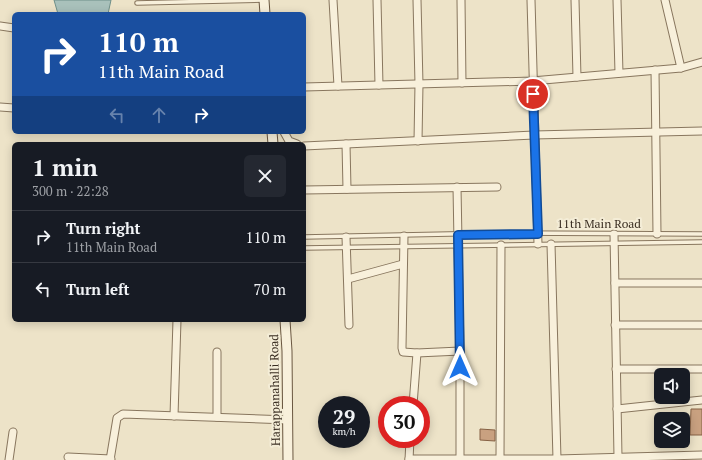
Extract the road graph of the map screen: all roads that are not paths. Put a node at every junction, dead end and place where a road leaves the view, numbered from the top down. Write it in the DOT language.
graph roads {
  1 [pos="222,0"];
  2 [pos="264,0"];
  3 [pos="333,0"];
  4 [pos="377,0"];
  5 [pos="417,0"];
  6 [pos="461,0"];
  7 [pos="531,0"];
  8 [pos="575,0"];
  9 [pos="617,0"];
  10 [pos="665,0"];
  11 [pos="137,3"];
  12 [pos="265,12"];
  13 [pos="0,26"];
  14 [pos="12,28"];
  15 [pos="702,62"];
  16 [pos="681,68"];
  17 [pos="655,70"];
  18 [pos="619,73"];
  19 [pos="577,76"];
  20 [pos="532,80"];
  21 [pos="462,83"];
  22 [pos="419,84"];
  23 [pos="379,85"];
  24 [pos="338,86"];
  25 [pos="306,87"];
  26 [pos="0,106"];
  27 [pos="12,108"];
  28 [pos="702,131"];
  29 [pos="655,132"];
  30 [pos="285,134"];
  31 [pos="534,134"];
  32 [pos="418,141"];
  33 [pos="292,142"];
  34 [pos="346,144"];
  35 [pos="306,146"];
  36 [pos="457,187"];
  37 [pos="497,187"];
  38 [pos="347,189"];
  39 [pos="306,190"];
  40 [pos="538,234"];
  41 [pos="614,234"];
  42 [pos="657,234"];
  43 [pos="702,234"];
  44 [pos="458,235"];
  45 [pos="404,236"];
  46 [pos="306,237"];
  47 [pos="346,237"];
  48 [pos="702,242"];
  49 [pos="614,243"];
  50 [pos="538,244"];
  51 [pos="552,244"];
  52 [pos="501,245"];
  53 [pos="458,246"];
  54 [pos="403,247"];
  55 [pos="306,248"];
  56 [pos="347,248"];
  57 [pos="403,264"];
  58 [pos="348,280"];
  59 [pos="615,283"];
  60 [pos="702,283"];
  61 [pos="177,322"];
  62 [pos="285,322"];
  63 [pos="349,325"];
  64 [pos="616,325"];
  65 [pos="702,325"];
  66 [pos="217,352"];
  67 [pos="460,352"];
  68 [pos="417,353"];
  69 [pos="616,369"];
  70 [pos="702,369"];
  71 [pos="414,396"];
  72 [pos="702,400"];
  73 [pos="617,409"];
  74 [pos="174,416"];
  75 [pos="217,417"];
  76 [pos="288,420"];
  77 [pos="13,432"];
  78 [pos="409,448"];
  79 [pos="702,455"];
  80 [pos="68,457"];
  81 [pos="618,457"];
  82 [pos="111,459"];
  83 [pos="450,459"];
  84 [pos="460,459"];
  85 [pos="500,459"];
  86 [pos="557,459"];
  87 [pos="9,460"];
  88 [pos="288,460"];
  89 [pos="408,460"];
  1 -- 2 [label="lane"];
  1 -- 11 [label="lane"];
  2 -- 12 [label="street"];
  3 -- 24 [label="street"];
  4 -- 23 [label="street"];
  5 -- 22 [label="street"];
  6 -- 21 [label="street"];
  7 -- 20 [label="street"];
  8 -- 19 [label="street"];
  9 -- 18 [label="street"];
  10 -- 16 [label="street"];
  13 -- 14 [label="street"];
  15 -- 16 [label="street"];
  16 -- 17 [label="street"];
  17 -- 18 [label="street"];
  17 -- 29 [label="street"];
  18 -- 19 [label="street"];
  19 -- 20 [label="street"];
  20 -- 21 [label="street"];
  20 -- 31 [label="street"];
  21 -- 22 [label="street"];
  22 -- 23 [label="street"];
  22 -- 32 [label="street"];
  23 -- 24 [label="street"];
  24 -- 25 [label="street"];
  26 -- 27 [label="street"];
  28 -- 29 [label="street"];
  29 -- 31 [label="street"];
  29 -- 42 [label="street"];
  30 -- 33 [label="street"];
  31 -- 32 [label="street"];
  31 -- 40 [label="street"];
  32 -- 34 [label="street"];
  34 -- 35 [label="street"];
  34 -- 38 [label="street"];
  36 -- 37 [label="street"];
  36 -- 38 [label="street"];
  36 -- 44 [label="street"];
  38 -- 39 [label="street"];
  40 -- 41 [label="lane, 11th Main Road"];
  40 -- 44 [label="lane, 11th Main Road"];
  40 -- 50 [label="street"];
  41 -- 42 [label="lane, 11th Main Road"];
  41 -- 49 [label="street"];
  42 -- 43 [label="lane, 11th Main Road"];
  44 -- 45 [label="lane, 11th Main Road"];
  44 -- 53 [label="street"];
  45 -- 47 [label="lane, 11th Main Road"];
  45 -- 54 [label="street"];
  46 -- 47 [label="lane, 11th Main Road"];
  47 -- 56 [label="street"];
  48 -- 49 [label="lane, 11th Main Road"];
  49 -- 51 [label="lane, 11th Main Road"];
  49 -- 59 [label="street"];
  50 -- 51 [label="lane, 11th Main Road"];
  50 -- 52 [label="lane, 11th Main Road"];
  51 -- 86 [label="street"];
  52 -- 53 [label="lane, 11th Main Road"];
  52 -- 85 [label="street"];
  53 -- 54 [label="lane, 11th Main Road"];
  53 -- 67 [label="street"];
  54 -- 56 [label="lane, 11th Main Road"];
  54 -- 57 [label="street"];
  55 -- 56 [label="lane, 11th Main Road"];
  56 -- 58 [label="street"];
  57 -- 58 [label="street"];
  57 -- 68 [label="street"];
  58 -- 63 [label="street"];
  59 -- 60 [label="street"];
  59 -- 64 [label="street"];
  61 -- 74 [label="street"];
  62 -- 76 [label="street, Harappanahalli Road"];
  64 -- 65 [label="street"];
  64 -- 69 [label="street"];
  66 -- 75 [label="street"];
  67 -- 68 [label="street"];
  67 -- 84 [label="street"];
  68 -- 71 [label="street"];
  69 -- 70 [label="street"];
  69 -- 73 [label="street"];
  72 -- 73 [label="street"];
  73 -- 81 [label="street"];
  74 -- 75 [label="street"];
  74 -- 82 [label="street"];
  75 -- 76 [label="street"];
  76 -- 88 [label="street, Harappanahalli Road"];
  77 -- 87 [label="street"];
  78 -- 89 [label="street"];
  79 -- 81 [label="street"];
  80 -- 82 [label="street"];
  81 -- 86 [label="street"];
  83 -- 84 [label="street"];
  83 -- 89 [label="street"];
  84 -- 85 [label="street"];
  85 -- 86 [label="street"];
}
